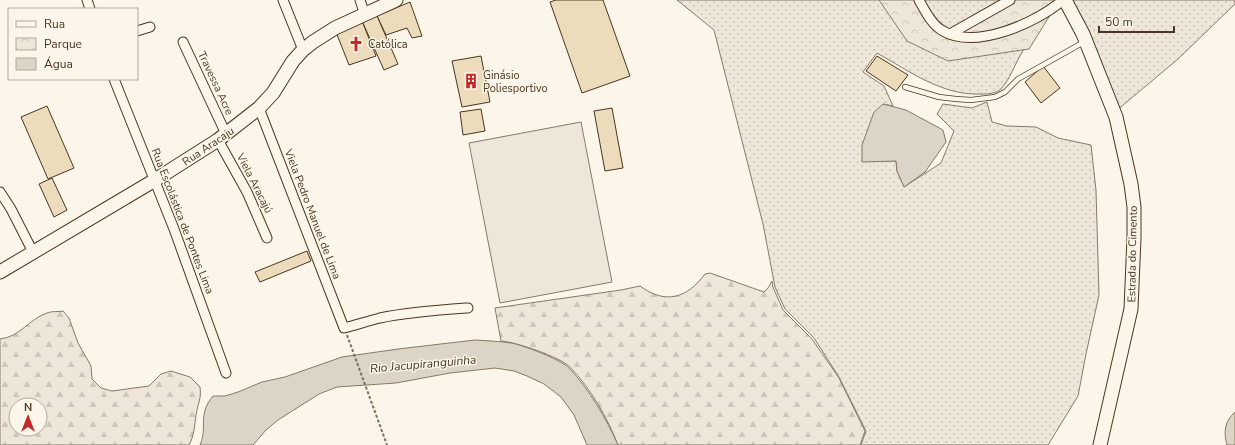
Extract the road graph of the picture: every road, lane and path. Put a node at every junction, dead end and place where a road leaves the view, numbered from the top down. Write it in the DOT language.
graph roads {
  1 [pos="283,0"];
  2 [pos="360,0"];
  3 [pos="396,0"];
  4 [pos="919,0"];
  5 [pos="1010,0"];
  6 [pos="1064,0"];
  7 [pos="365,15"];
  8 [pos="150,27"];
  9 [pos="138,31"];
  10 [pos="950,34"];
  11 [pos="1086,41"];
  12 [pos="183,42"];
  13 [pos="303,50"];
  14 [pos="114,80"];
  15 [pos="905,87"];
  16 [pos="259,108"];
  17 [pos="222,137"];
  18 [pos="156,180"];
  19 [pos="0,192"];
  20 [pos="267,238"];
  21 [pos="33,252"];
  22 [pos="0,272"];
  23 [pos="468,308"];
  24 [pos="348,338"];
  25 [pos="226,373"];
  26 [pos="387,445"];
  27 [pos="1100,445"];
  1 -- 13 [label="street"];
  2 -- 7 [label="street"];
  3 -- 7 [label="street, Rua Aracaju"];
  4 -- 10 [label="street"];
  5 -- 10 [label="street"];
  6 -- 10 [label="street"];
  6 -- 11 [label="street, Estrada do Cimento"];
  7 -- 13 [label="street, Rua Aracaju"];
  8 -- 9 [label="street"];
  11 -- 15 [label="lane"];
  11 -- 27 [label="street, Estrada do Cimento"];
  12 -- 17 [label="street, Travessa Acre"];
  13 -- 16 [label="street, Rua Aracaju"];
  14 -- 18 [label="street, Rua Escolástica de Pontes Lima"];
  16 -- 17 [label="street, Rua Aracaju"];
  16 -- 23 [label="street, Viela Pedro Manuel de Lima"];
  17 -- 18 [label="street, Rua Aracaju"];
  17 -- 20 [label="street, Viela Aracajú"];
  18 -- 21 [label="street, Rua Aracaju"];
  18 -- 25 [label="street, Rua Escolástica de Pontes Lima"];
  19 -- 21 [label="street"];
  21 -- 22 [label="street, Rua Aracaju"];
  24 -- 26 [label="path"];
}
